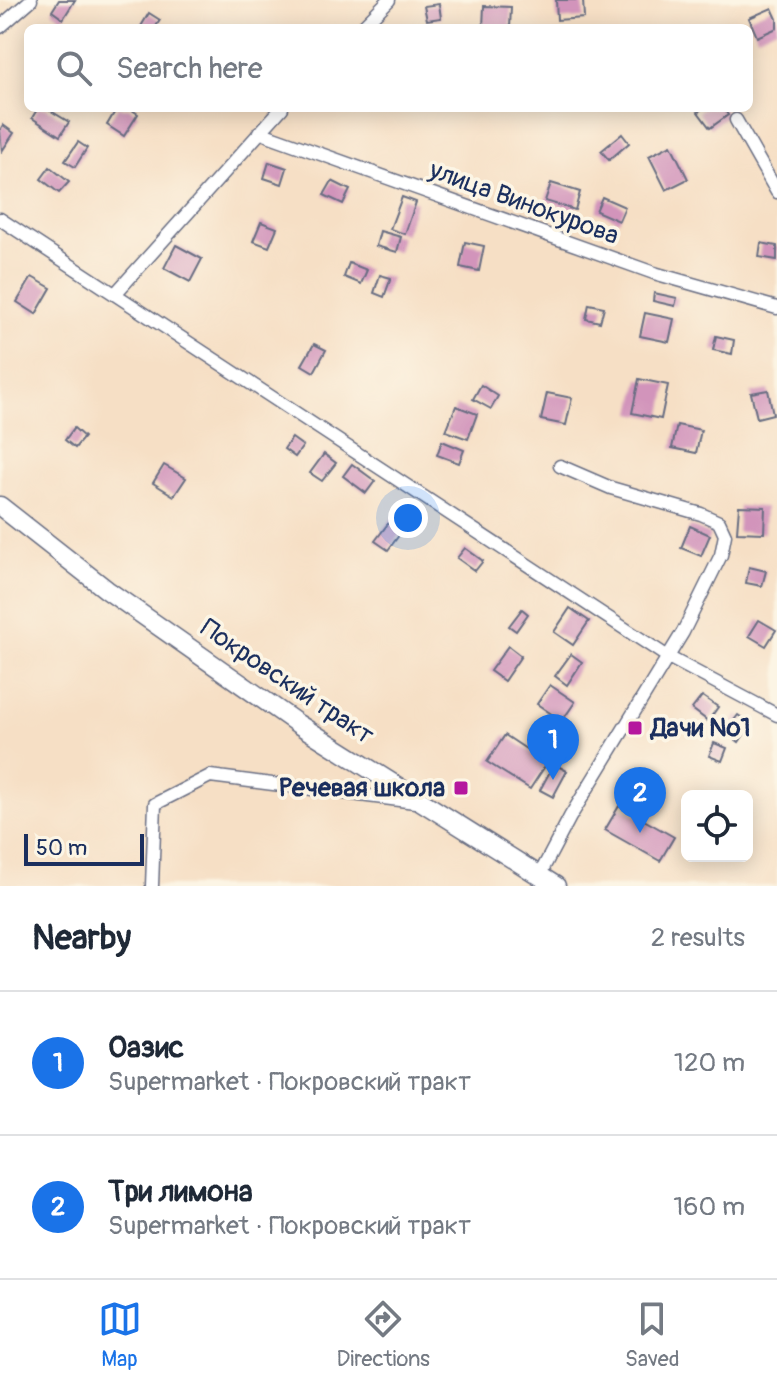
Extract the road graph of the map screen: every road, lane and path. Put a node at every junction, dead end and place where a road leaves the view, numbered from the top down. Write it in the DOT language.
graph roads {
  1 [pos="31,0"];
  2 [pos="389,0"];
  3 [pos="365,24"];
  4 [pos="0,27"];
  5 [pos="278,112"];
  6 [pos="736,120"];
  7 [pos="259,132"];
  8 [pos="777,192"];
  9 [pos="0,219"];
  10 [pos="115,294"];
  11 [pos="777,308"];
  12 [pos="560,466"];
  13 [pos="0,506"];
  14 [pos="668,657"];
  15 [pos="777,715"];
  16 [pos="422,802"];
  17 [pos="547,881"];
  18 [pos="152,886"];
  1 -- 4 [label="street"];
  2 -- 3 [label="street"];
  5 -- 7 [label="street"];
  6 -- 8 [label="street"];
  7 -- 10 [label="street"];
  7 -- 11 [label="street, улица Винокурова"];
  9 -- 10 [label="street"];
  10 -- 14 [label="street"];
  12 -- 14 [label="street"];
  13 -- 16 [label="main road, Покровский тракт"];
  14 -- 15 [label="street"];
  14 -- 17 [label="street"];
  16 -- 17 [label="main road, Покровский тракт"];
  16 -- 18 [label="street"];
}
